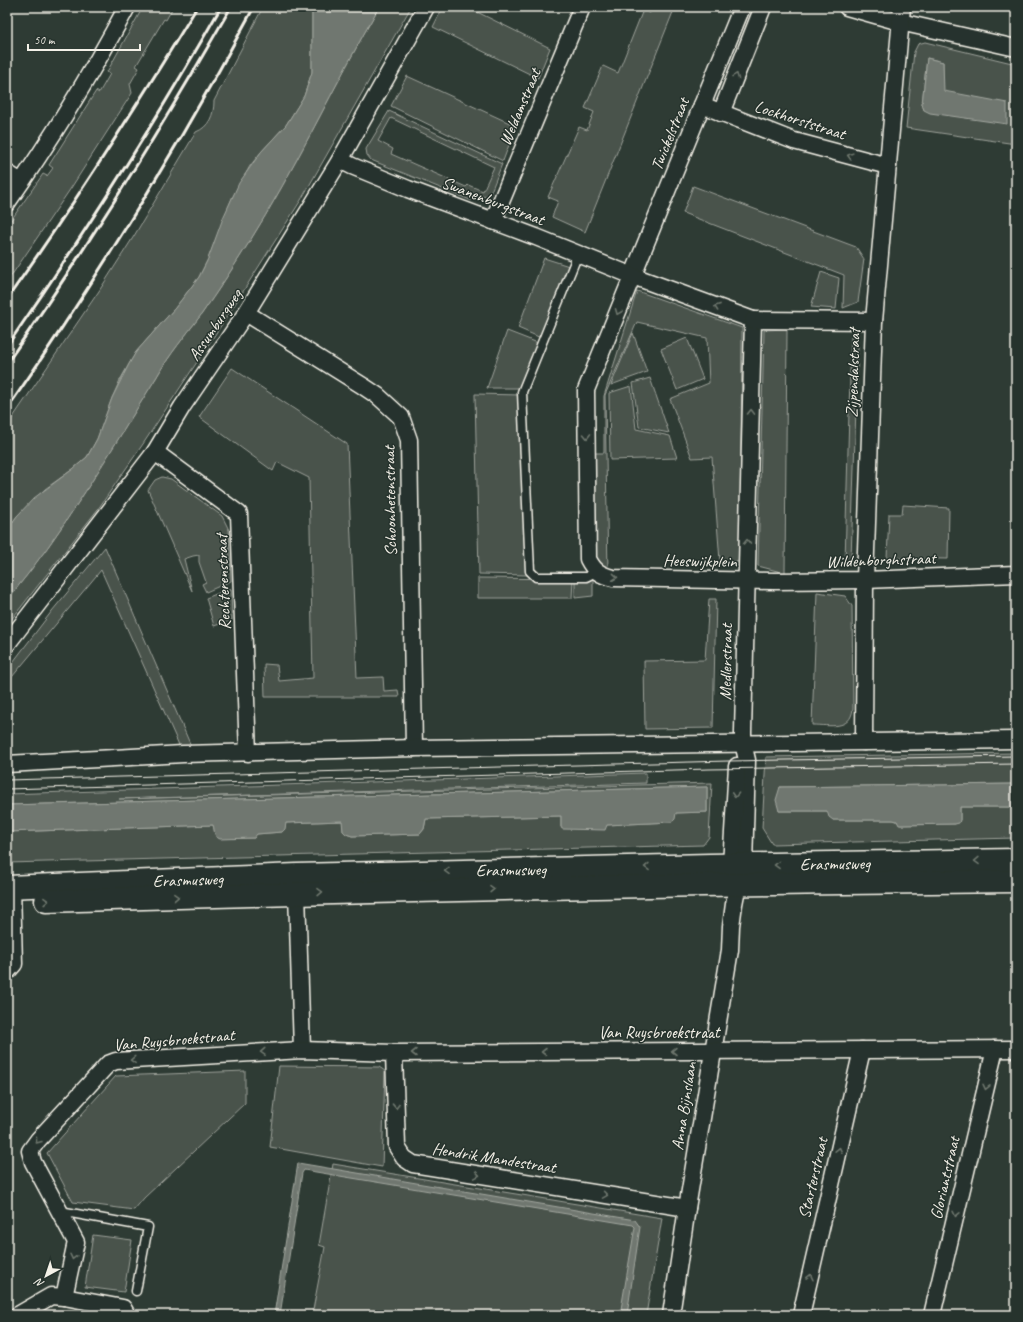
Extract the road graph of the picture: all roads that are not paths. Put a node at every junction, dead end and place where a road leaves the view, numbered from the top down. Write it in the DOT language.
graph roads {
  1 [pos="127,7"];
  2 [pos="426,7"];
  3 [pos="582,7"];
  4 [pos="742,7"];
  5 [pos="763,7"];
  6 [pos="847,7"];
  7 [pos="901,14"];
  8 [pos="1016,48"];
  9 [pos="702,105"];
  10 [pos="721,113"];
  11 [pos="340,160"];
  12 [pos="888,166"];
  13 [pos="7,173"];
  14 [pos="21,182"];
  15 [pos="7,203"];
  16 [pos="494,221"];
  17 [pos="578,254"];
  18 [pos="633,276"];
  19 [pos="246,313"];
  20 [pos="753,320"];
  21 [pos="874,321"];
  22 [pos="155,452"];
  23 [pos="596,572"];
  24 [pos="1016,574"];
  25 [pos="865,580"];
  26 [pos="746,581"];
  27 [pos="7,644"];
  28 [pos="1016,740"];
  29 [pos="864,742"];
  30 [pos="743,743"];
  31 [pos="414,748"];
  32 [pos="248,752"];
  33 [pos="7,764"];
  34 [pos="1016,860"];
  35 [pos="737,879"];
  36 [pos="1016,881"];
  37 [pos="297,893"];
  38 [pos="10,895"];
  39 [pos="7,972"];
  40 [pos="995,1049"];
  41 [pos="1016,1049"];
  42 [pos="302,1050"];
  43 [pos="862,1050"];
  44 [pos="712,1051"];
  45 [pos="394,1053"];
  46 [pos="687,1208"];
  47 [pos="60,1211"];
  48 [pos="136,1291"];
  49 [pos="64,1297"];
  50 [pos="676,1314"];
  51 [pos="18,1315"];
  52 [pos="127,1315"];
  53 [pos="801,1315"];
  54 [pos="932,1315"];
  1 -- 14 [label="street"];
  2 -- 11 [label="street, Assumburgweg"];
  3 -- 16 [label="street, Weldamstraat"];
  4 -- 9 [label="street, Twickelstraat"];
  10 -- 5 [label="street, one-way"];
  6 -- 7 [label="street"];
  7 -- 8 [label="street"];
  7 -- 12 [label="street, Zijpendalstraat"];
  9 -- 10 [label="street, Lockhorststraat"];
  9 -- 18 [label="street, Twickelstraat"];
  12 -- 10 [label="street, Lockhorststraat, one-way"];
  11 -- 16 [label="street, Swanenburgstraat"];
  11 -- 19 [label="street, Assumburgweg"];
  12 -- 21 [label="street, Zijpendalstraat"];
  13 -- 14 [label="street"];
  14 -- 15 [label="street"];
  16 -- 17 [label="street, Swanenburgstraat"];
  17 -- 18 [label="street, Swanenburgstraat"];
  17 -- 23 [label="lane"];
  20 -- 18 [label="street, one-way"];
  18 -- 23 [label="street, one-way"];
  19 -- 22 [label="street, Assumburgweg"];
  19 -- 31 [label="street, Schoonhetenstraat"];
  20 -- 21 [label="street"];
  26 -- 20 [label="street, Heeswijkplein, one-way"];
  21 -- 25 [label="street, Zijpendalstraat"];
  22 -- 27 [label="street, Assumburgweg"];
  22 -- 32 [label="street, Rechterenstraat"];
  23 -- 26 [label="street, Heeswijkplein, one-way"];
  24 -- 25 [label="street, Wildenborghstraat"];
  25 -- 26 [label="street, Wildenborghstraat"];
  25 -- 29 [label="street, Zijpendalstraat"];
  26 -- 30 [label="street, Medlerstraat"];
  28 -- 29 [label="street"];
  29 -- 30 [label="street"];
  30 -- 31 [label="street"];
  30 -- 35 [label="street, Medlerstraat"];
  31 -- 32 [label="street"];
  32 -- 33 [label="street"];
  34 -- 35 [label="main road, Erasmusweg, one-way"];
  35 -- 36 [label="main road, Erasmusweg"];
  37 -- 35 [label="main road, Erasmusweg, one-way"];
  35 -- 38 [label="main road, Erasmusweg, one-way"];
  35 -- 44 [label="street, Anna Bijnslaan"];
  38 -- 37 [label="main road, Erasmusweg, one-way"];
  37 -- 42 [label="street"];
  38 -- 39 [label="street"];
  40 -- 41 [label="street, Van Ruysbroekstraat"];
  40 -- 43 [label="street, Van Ruysbroekstraat"];
  40 -- 54 [label="street, Gloriantstraat, one-way"];
  42 -- 45 [label="street, Van Ruysbroekstraat"];
  42 -- 47 [label="street, Van Ruysbroekstraat, one-way"];
  43 -- 44 [label="street, Van Ruysbroekstraat"];
  53 -- 43 [label="street, Starterstraat, one-way"];
  44 -- 45 [label="street, Van Ruysbroekstraat, one-way"];
  44 -- 46 [label="street, Anna Bijnslaan"];
  45 -- 46 [label="street, Hendrik Mandestraat, one-way"];
  46 -- 50 [label="street, Anna Bijnslaan"];
  47 -- 48 [label="lane"];
  47 -- 49 [label="street, Van Ruysbroekstraat, one-way"];
  49 -- 51 [label="street"];
  49 -- 52 [label="street"];
}
